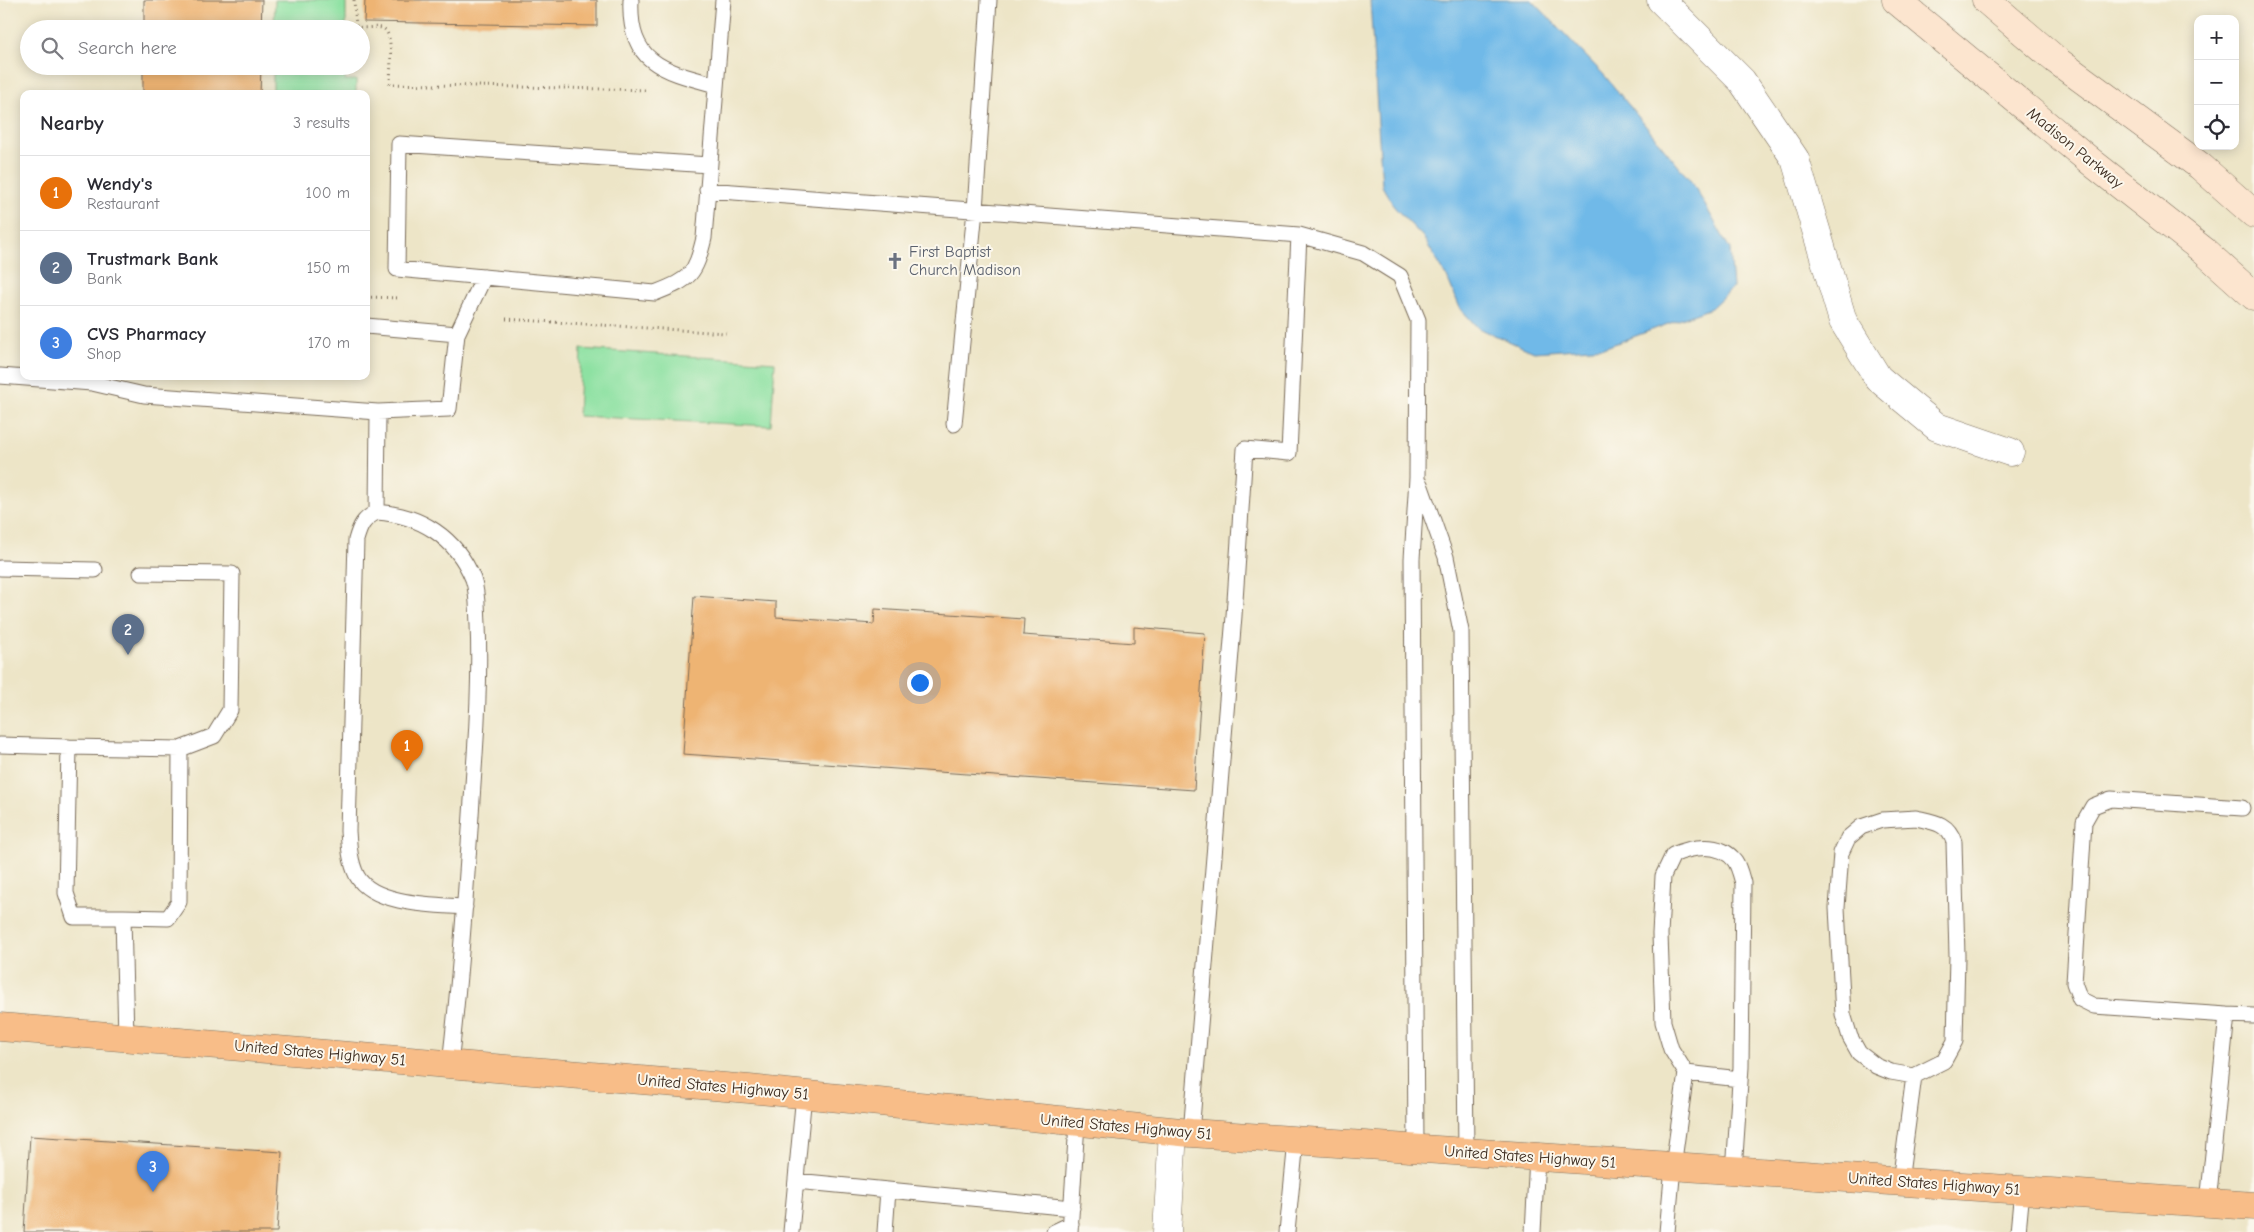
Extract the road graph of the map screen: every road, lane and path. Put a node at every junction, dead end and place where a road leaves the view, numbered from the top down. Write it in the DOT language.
graph roads {
  1 [pos="354,0"];
  2 [pos="631,0"];
  3 [pos="723,0"];
  4 [pos="989,0"];
  5 [pos="1661,0"];
  6 [pos="1896,0"];
  7 [pos="1986,0"];
  8 [pos="356,20"];
  9 [pos="370,28"];
  10 [pos="716,85"];
  11 [pos="651,90"];
  12 [pos="709,165"];
  13 [pos="707,190"];
  14 [pos="975,210"];
  15 [pos="2254,214"];
  16 [pos="1299,235"];
  17 [pos="484,277"];
  18 [pos="2254,296"];
  19 [pos="506,319"];
  20 [pos="370,326"];
  21 [pos="726,333"];
  22 [pos="457,334"];
  23 [pos="0,376"];
  24 [pos="20,377"];
  25 [pos="94,380"];
  26 [pos="378,412"];
  27 [pos="954,424"];
  28 [pos="2010,452"];
  29 [pos="1417,478"];
  30 [pos="377,512"];
  31 [pos="0,568"];
  32 [pos="95,570"];
  33 [pos="141,573"];
  34 [pos="0,745"];
  35 [pos="69,747"];
  36 [pos="180,749"];
  37 [pos="2242,808"];
  38 [pos="465,907"];
  39 [pos="123,917"];
  40 [pos="2228,1014"];
  41 [pos="2254,1016"];
  42 [pos="0,1027"];
  43 [pos="126,1037"];
  44 [pos="450,1064"];
  45 [pos="1686,1073"];
  46 [pos="1914,1076"];
  47 [pos="1740,1079"];
  48 [pos="804,1094"];
  49 [pos="1077,1122"];
  50 [pos="1182,1133"];
  51 [pos="1296,1141"];
  52 [pos="1416,1149"];
  53 [pos="1466,1152"];
  54 [pos="1538,1157"];
  55 [pos="1673,1167"];
  56 [pos="1734,1171"];
  57 [pos="796,1182"];
  58 [pos="1900,1182"];
  59 [pos="888,1190"];
  60 [pos="2022,1190"];
  61 [pos="2208,1203"];
  62 [pos="2254,1206"];
  63 [pos="1072,1208"];
  64 [pos="1071,1228"];
  65 [pos="792,1232"];
  66 [pos="885,1232"];
  67 [pos="1054,1232"];
  68 [pos="1167,1232"];
  69 [pos="1287,1232"];
  70 [pos="1532,1232"];
  71 [pos="1667,1232"];
  72 [pos="2018,1232"];
  1 -- 8 [label="path"];
  2 -- 10 [label="lane"];
  3 -- 10 [label="lane"];
  4 -- 14 [label="lane"];
  5 -- 28 [label="street"];
  6 -- 18 [label="main road, Madison Parkway"];
  7 -- 15 [label="main road"];
  9 -- 11 [label="path"];
  10 -- 12 [label="lane"];
  12 -- 13 [label="lane"];
  12 -- 17 [label="lane"];
  13 -- 14 [label="lane"];
  13 -- 17 [label="lane"];
  14 -- 16 [label="lane"];
  14 -- 27 [label="lane"];
  16 -- 29 [label="lane"];
  16 -- 50 [label="lane"];
  17 -- 22 [label="lane"];
  19 -- 21 [label="path"];
  20 -- 22 [label="lane"];
  22 -- 26 [label="lane"];
  23 -- 24 [label="lane"];
  25 -- 26 [label="lane"];
  26 -- 30 [label="lane"];
  29 -- 52 [label="lane"];
  29 -- 53 [label="lane"];
  30 -- 38 [label="lane"];
  30 -- 38 [label="lane"];
  31 -- 32 [label="lane"];
  33 -- 36 [label="lane"];
  34 -- 35 [label="lane"];
  35 -- 36 [label="lane"];
  35 -- 39 [label="lane"];
  36 -- 39 [label="lane"];
  37 -- 40 [label="lane"];
  38 -- 44 [label="lane"];
  39 -- 43 [label="lane"];
  40 -- 41 [label="lane"];
  40 -- 61 [label="lane"];
  42 -- 43 [label="main road, United States Highway 51"];
  43 -- 44 [label="main road, United States Highway 51"];
  44 -- 48 [label="main road, United States Highway 51"];
  45 -- 47 [label="lane"];
  45 -- 47 [label="lane"];
  45 -- 55 [label="lane"];
  46 -- 46 [label="lane"];
  46 -- 58 [label="lane"];
  47 -- 56 [label="lane"];
  48 -- 49 [label="main road, United States Highway 51"];
  48 -- 57 [label="lane"];
  49 -- 50 [label="main road, United States Highway 51"];
  49 -- 63 [label="lane"];
  50 -- 51 [label="main road, United States Highway 51"];
  50 -- 68 [label="street"];
  51 -- 52 [label="main road, United States Highway 51"];
  51 -- 69 [label="lane"];
  52 -- 53 [label="main road, United States Highway 51"];
  53 -- 54 [label="main road, United States Highway 51"];
  54 -- 55 [label="main road, United States Highway 51"];
  54 -- 70 [label="lane"];
  55 -- 56 [label="main road, United States Highway 51"];
  55 -- 71 [label="lane"];
  56 -- 58 [label="main road, United States Highway 51"];
  57 -- 59 [label="lane"];
  57 -- 65 [label="lane"];
  58 -- 60 [label="main road, United States Highway 51"];
  59 -- 63 [label="lane"];
  59 -- 66 [label="lane"];
  60 -- 61 [label="main road, United States Highway 51"];
  60 -- 72 [label="lane"];
  61 -- 62 [label="main road, United States Highway 51"];
  63 -- 64 [label="lane"];
  64 -- 67 [label="lane"];
}
